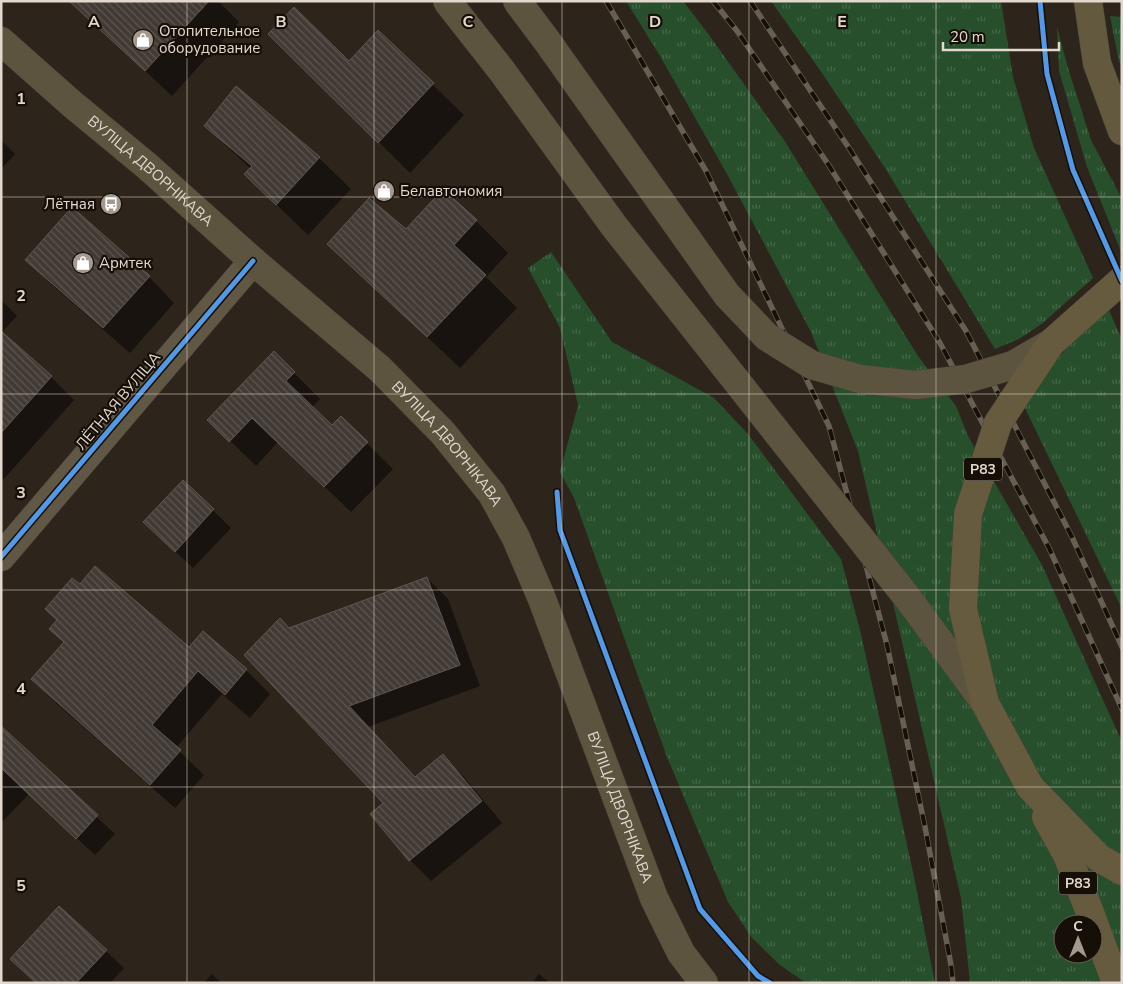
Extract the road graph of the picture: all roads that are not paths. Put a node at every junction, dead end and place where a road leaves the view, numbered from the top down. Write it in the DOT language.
graph roads {
  1 [pos="447,1"];
  2 [pos="517,1"];
  3 [pos="1088,1"];
  4 [pos="1,41"];
  5 [pos="1122,130"];
  6 [pos="253,261"];
  7 [pos="1122,280"];
  8 [pos="1051,343"];
  9 [pos="1,557"];
  10 [pos="985,703"];
  11 [pos="1030,787"];
  12 [pos="1122,871"];
  13 [pos="704,983"];
  14 [pos="1116,983"];
  1 -- 10 [label="main road, bridge"];
  2 -- 8 [label="main road, bridge"];
  3 -- 5 [label="main road"];
  4 -- 6 [label="main road, ВУЛІЦА ДВОРНІКАВА"];
  6 -- 9 [label="street, ЛЁТНАЯ ВУЛІЦА"];
  6 -- 13 [label="main road, ВУЛІЦА ДВОРНІКАВА"];
  7 -- 8 [label="highway, Р83, bridge"];
  8 -- 10 [label="highway, Р83, bridge"];
  10 -- 11 [label="highway, Р83"];
  11 -- 12 [label="highway, Р83"];
  11 -- 14 [label="highway, Р83"];
}
